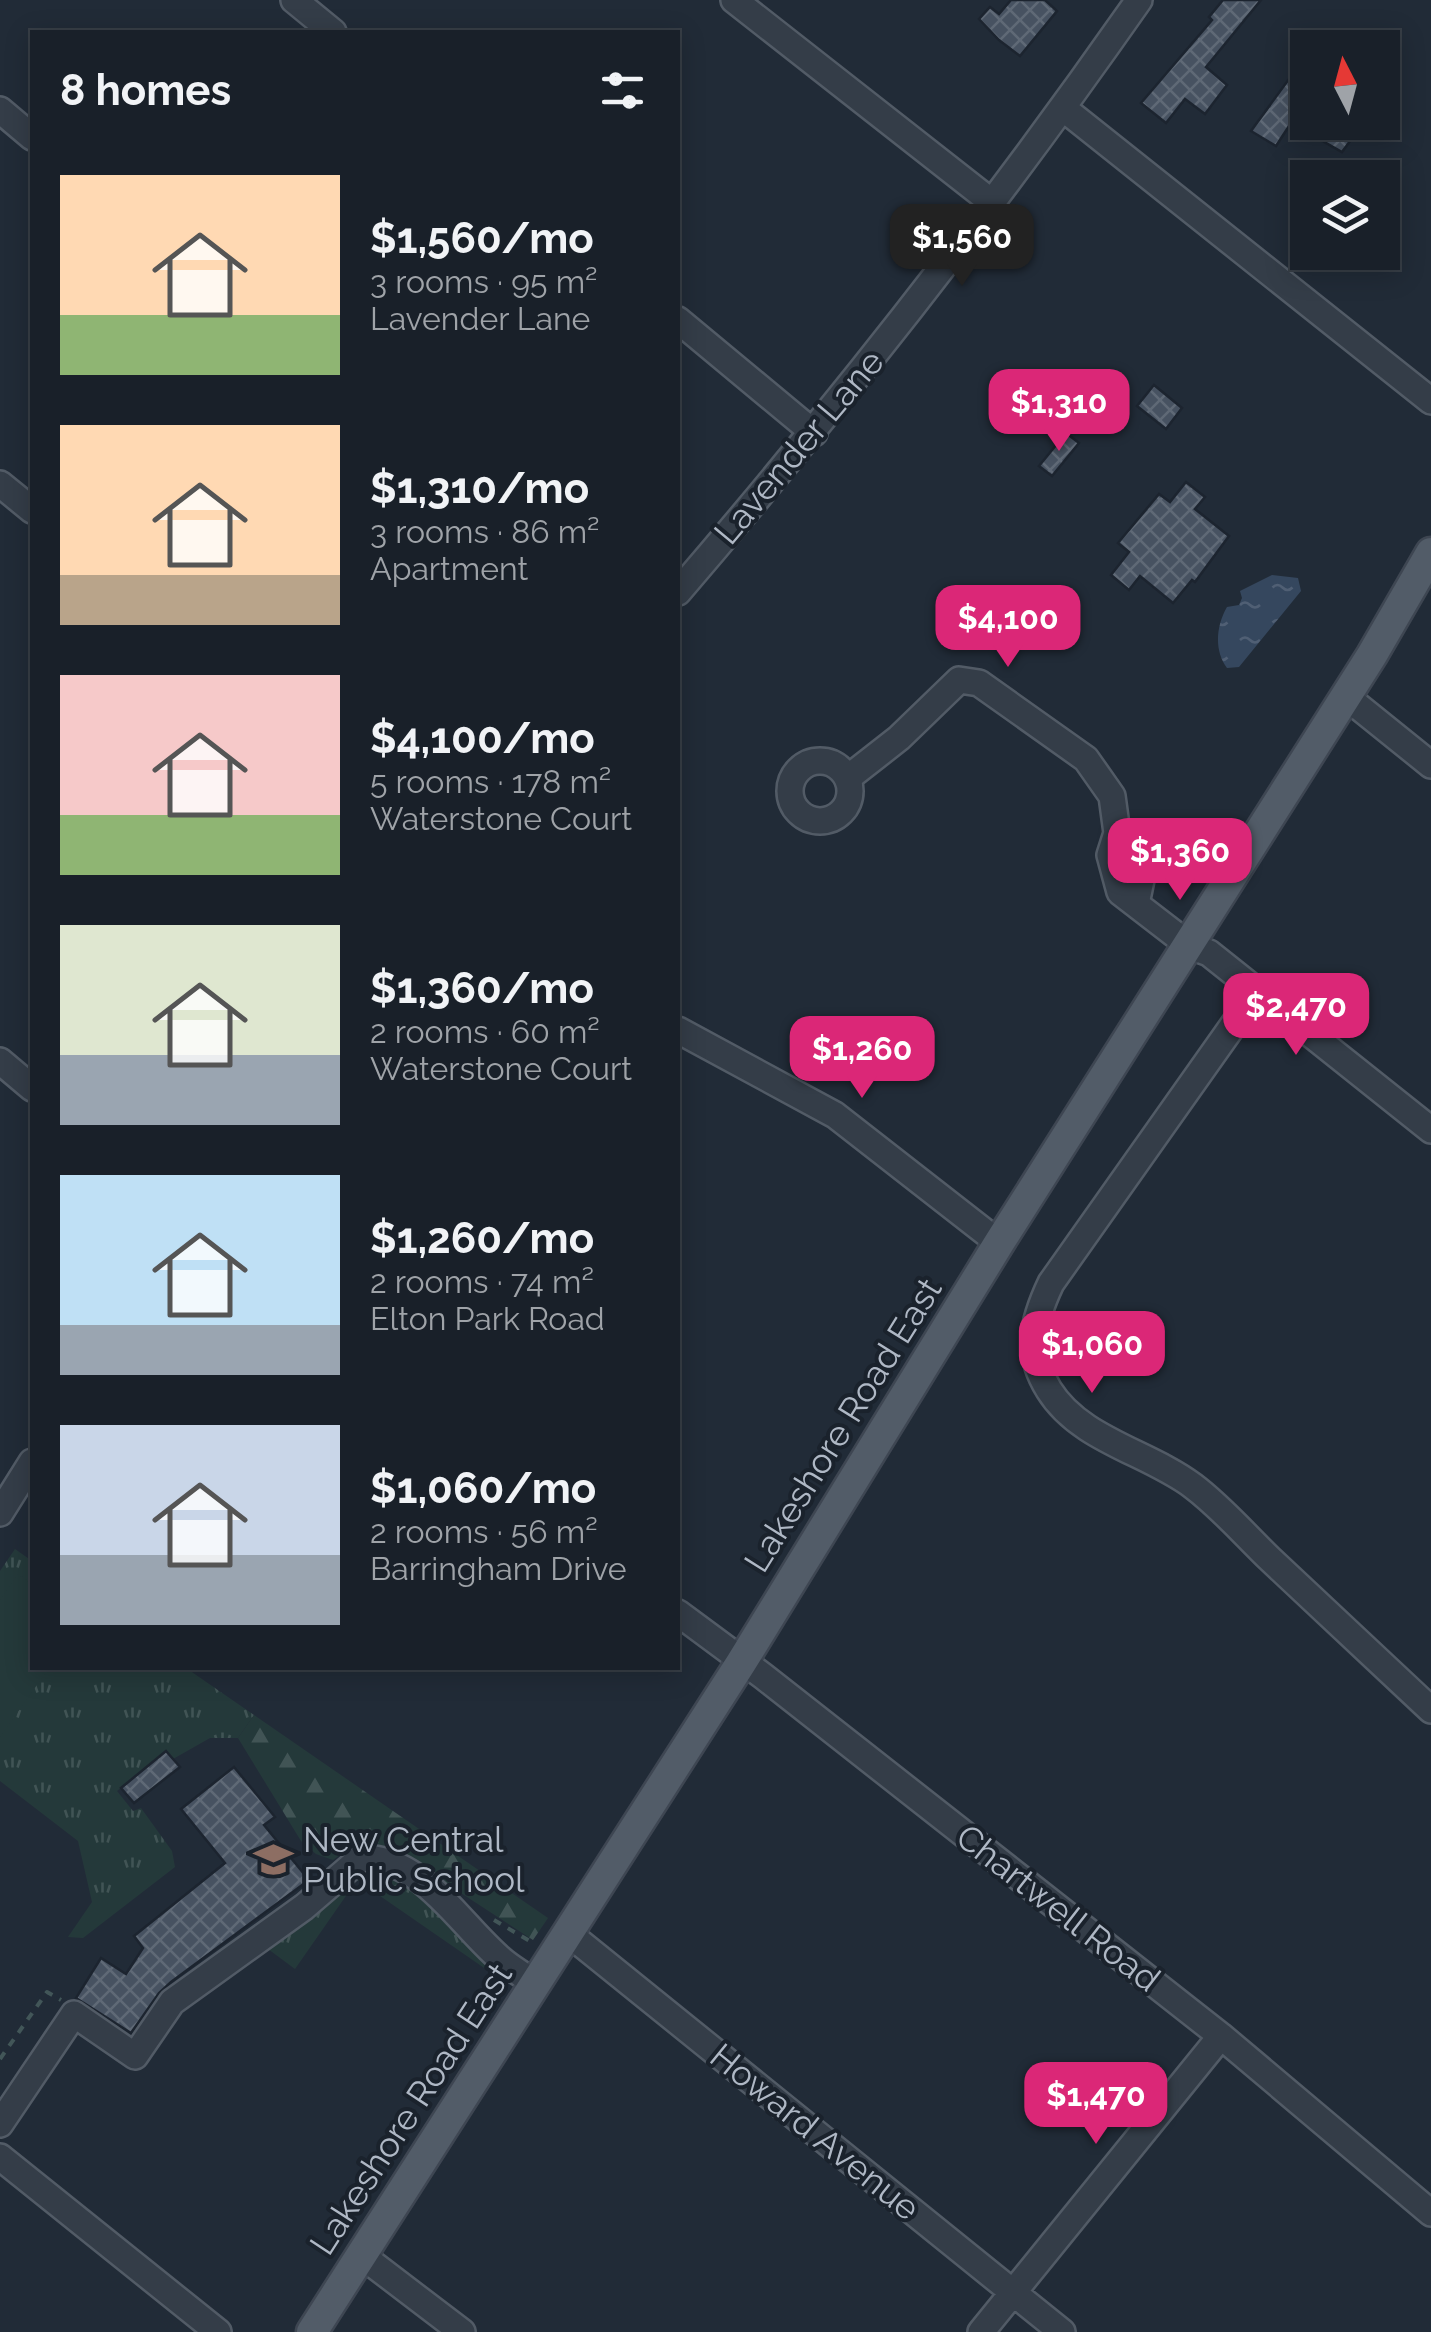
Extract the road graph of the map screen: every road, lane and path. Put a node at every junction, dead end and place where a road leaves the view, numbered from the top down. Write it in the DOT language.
graph roads {
  1 [pos="294,0"];
  2 [pos="734,0"];
  3 [pos="1139,0"];
  4 [pos="331,30"];
  5 [pos="1063,108"];
  6 [pos="0,110"];
  7 [pos="30,134"];
  8 [pos="994,204"];
  9 [pos="680,322"];
  10 [pos="1431,401"];
  11 [pos="814,433"];
  12 [pos="0,484"];
  13 [pos="30,508"];
  14 [pos="1431,553"];
  15 [pos="680,590"];
  16 [pos="1343,700"];
  17 [pos="1431,765"];
  18 [pos="848,778"];
  19 [pos="1190,946"];
  20 [pos="1256,992"];
  21 [pos="680,1031"];
  22 [pos="0,1060"];
  23 [pos="30,1086"];
  24 [pos="1431,1130"];
  25 [pos="999,1242"];
  26 [pos="30,1465"];
  27 [pos="0,1513"];
  28 [pos="680,1615"];
  29 [pos="741,1663"];
  30 [pos="1431,1710"];
  31 [pos="568,1934"];
  32 [pos="536,1984"];
  33 [pos="1220,2036"];
  34 [pos="0,2124"];
  35 [pos="0,2157"];
  36 [pos="1431,2213"];
  37 [pos="361,2255"];
  38 [pos="1014,2293"];
  39 [pos="218,2332"];
  40 [pos="312,2332"];
  41 [pos="462,2332"];
  42 [pos="982,2332"];
  43 [pos="1062,2332"];
  1 -- 4 [label="street"];
  2 -- 8 [label="street"];
  3 -- 5 [label="street, Lavender Lane"];
  5 -- 8 [label="street, Lavender Lane"];
  5 -- 10 [label="street"];
  6 -- 7 [label="street"];
  8 -- 11 [label="street, Lavender Lane"];
  9 -- 11 [label="street"];
  11 -- 15 [label="street, Lavender Lane"];
  12 -- 13 [label="street"];
  14 -- 16 [label="main road, Lakeshore Road East"];
  16 -- 17 [label="street"];
  16 -- 19 [label="main road, Lakeshore Road East"];
  18 -- 19 [label="street"];
  19 -- 20 [label="street"];
  19 -- 25 [label="main road, Lakeshore Road East"];
  20 -- 24 [label="street"];
  20 -- 30 [label="street"];
  21 -- 25 [label="street"];
  22 -- 23 [label="street"];
  25 -- 29 [label="main road, Lakeshore Road East"];
  26 -- 27 [label="street"];
  28 -- 29 [label="street, Chartwell Road"];
  29 -- 31 [label="main road, Lakeshore Road East"];
  29 -- 33 [label="street, Chartwell Road"];
  31 -- 32 [label="main road, Lakeshore Road East"];
  31 -- 38 [label="street, Howard Avenue"];
  32 -- 34 [label="street"];
  32 -- 37 [label="main road, Lakeshore Road East"];
  33 -- 36 [label="street, Chartwell Road"];
  33 -- 38 [label="street"];
  35 -- 39 [label="street"];
  37 -- 40 [label="main road, Lakeshore Road East"];
  37 -- 41 [label="street"];
  38 -- 42 [label="street"];
  38 -- 43 [label="street, Howard Avenue"];
}
